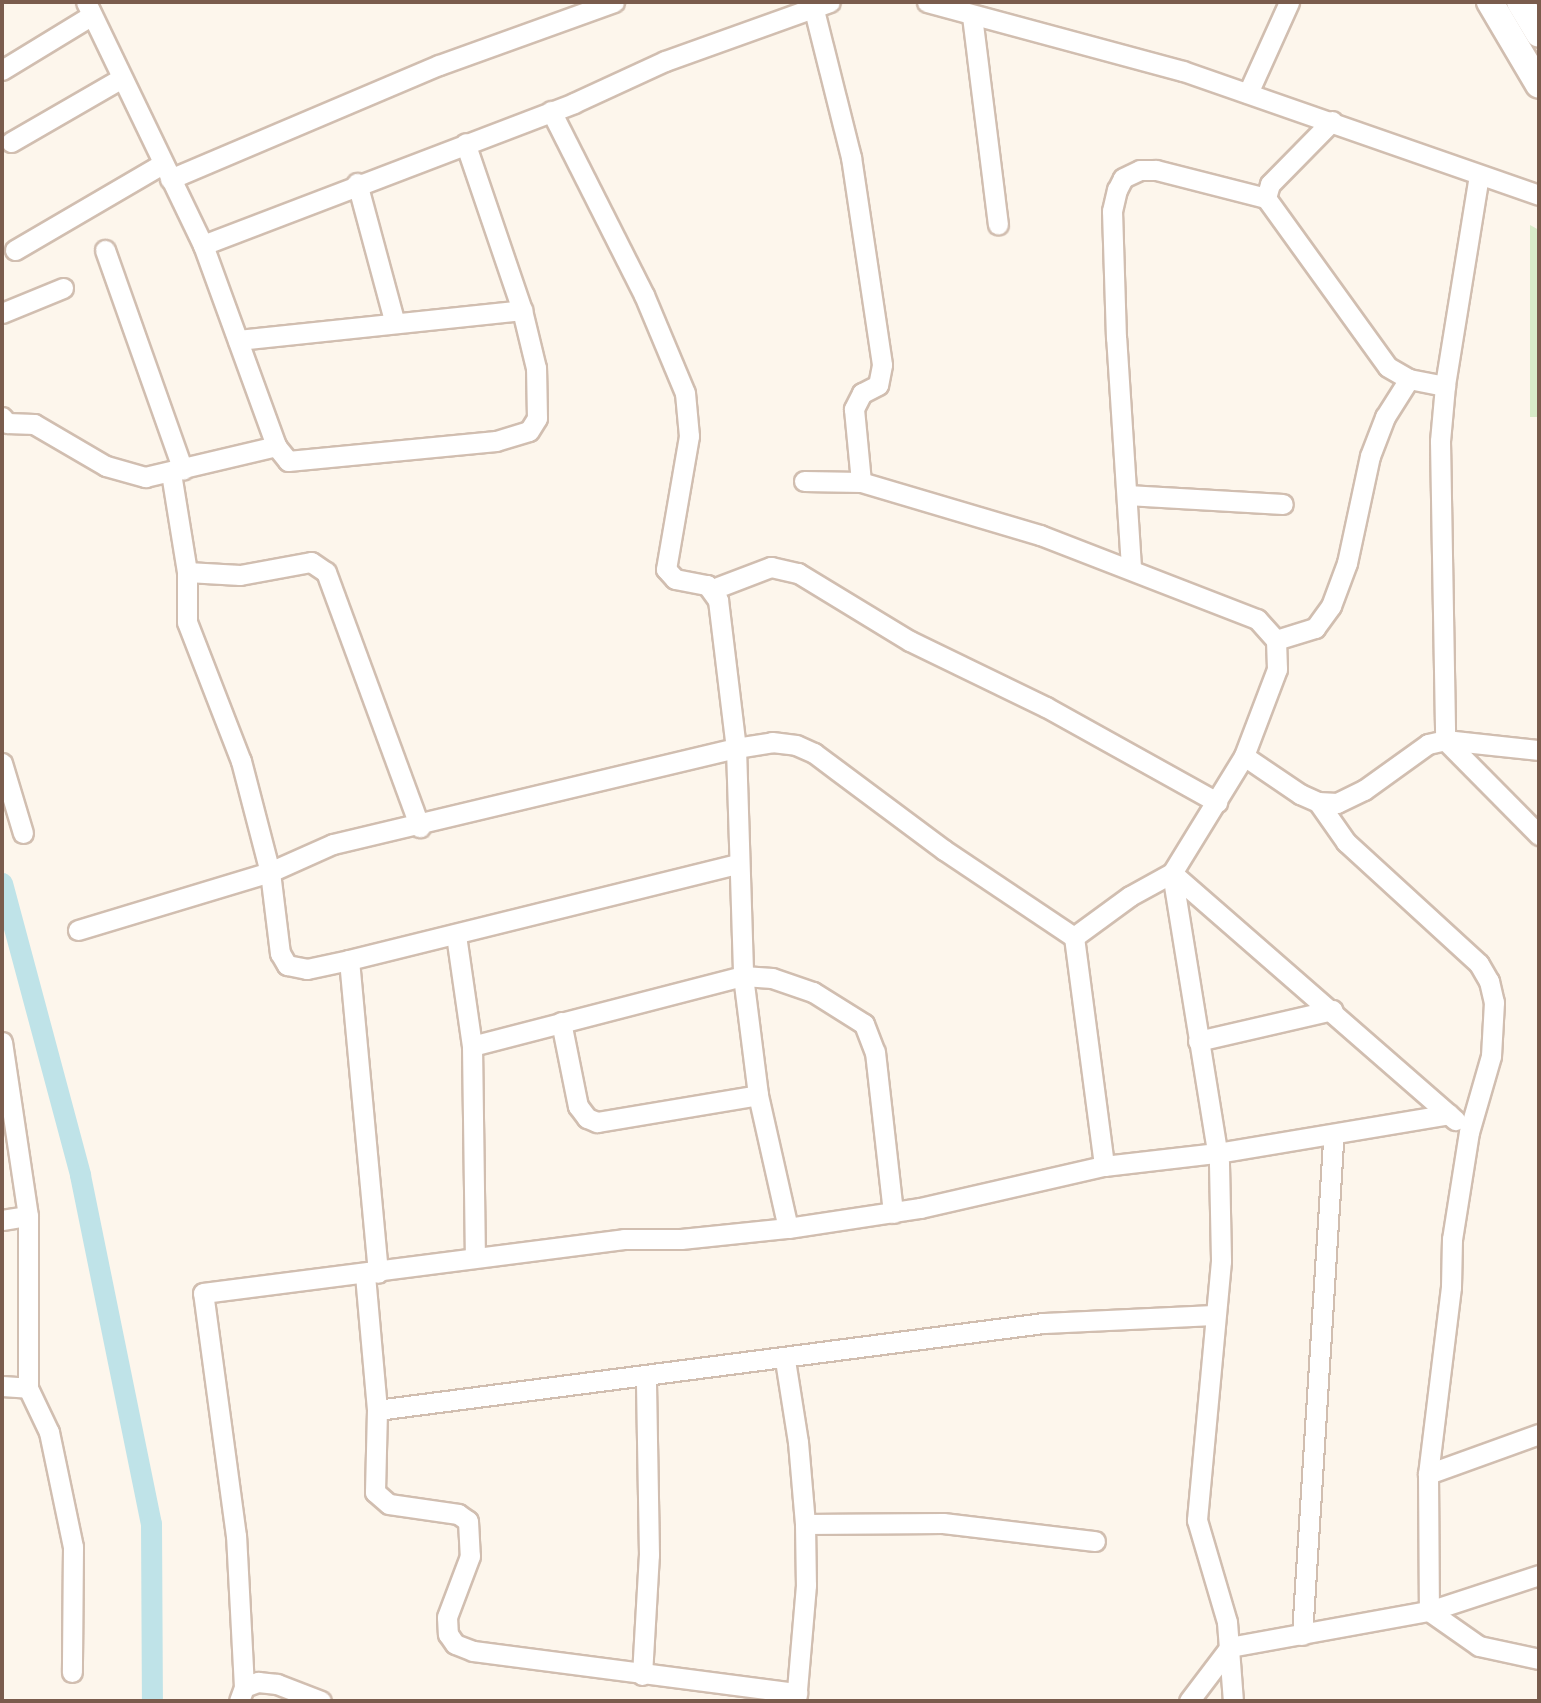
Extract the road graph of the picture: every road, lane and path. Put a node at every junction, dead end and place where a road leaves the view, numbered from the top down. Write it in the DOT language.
graph roads {
  1 [pos="614,2"];
  2 [pos="926,2"];
  3 [pos="1289,2"];
  4 [pos="1490,2"];
  5 [pos="1520,2"];
  6 [pos="819,4"];
  7 [pos="89,8"];
  8 [pos="972,16"];
  9 [pos="1539,34"];
  10 [pos="2,70"];
  11 [pos="122,78"];
  12 [pos="1539,85"];
  13 [pos="1248,93"];
  14 [pos="551,111"];
  15 [pos="1332,121"];
  16 [pos="11,142"];
  17 [pos="465,143"];
  18 [pos="166,171"];
  19 [pos="1479,175"];
  20 [pos="357,183"];
  21 [pos="1539,195"];
  22 [pos="1266,198"];
  23 [pos="998,224"];
  24 [pos="203,245"];
  25 [pos="15,250"];
  26 [pos="105,250"];
  27 [pos="63,288"];
  28 [pos="522,310"];
  29 [pos="2,313"];
  30 [pos="394,320"];
  31 [pos="238,340"];
  32 [pos="1409,379"];
  33 [pos="1445,386"];
  34 [pos="2,417"];
  35 [pos="275,446"];
  36 [pos="177,471"];
  37 [pos="804,481"];
  38 [pos="861,482"];
  39 [pos="1127,495"];
  40 [pos="1283,504"];
  41 [pos="1131,567"];
  42 [pos="187,572"];
  43 [pos="713,589"];
  44 [pos="1276,640"];
  45 [pos="1445,740"];
  46 [pos="736,748"];
  47 [pos="1539,750"];
  48 [pos="1244,756"];
  49 [pos="2,763"];
  50 [pos="1217,802"];
  51 [pos="1318,802"];
  52 [pos="419,827"];
  53 [pos="23,833"];
  54 [pos="1539,835"];
  55 [pos="736,864"];
  56 [pos="270,872"];
  57 [pos="1172,873"];
  58 [pos="78,930"];
  59 [pos="456,934"];
  60 [pos="1074,937"];
  61 [pos="349,960"];
  62 [pos="743,976"];
  63 [pos="1332,1010"];
  64 [pos="561,1022"];
  65 [pos="1198,1041"];
  66 [pos="2,1042"];
  67 [pos="472,1046"];
  68 [pos="758,1096"];
  69 [pos="1449,1115"];
  70 [pos="1469,1132"];
  71 [pos="1333,1136"];
  72 [pos="1217,1153"];
  73 [pos="1104,1166"];
  74 [pos="893,1213"];
  75 [pos="28,1216"];
  76 [pos="2,1220"];
  77 [pos="788,1228"];
  78 [pos="475,1256"];
  79 [pos="372,1274"];
  80 [pos="1215,1315"];
  81 [pos="785,1360"];
  82 [pos="646,1375"];
  83 [pos="2,1386"];
  84 [pos="28,1388"];
  85 [pos="377,1410"];
  86 [pos="1539,1434"];
  87 [pos="1428,1474"];
  88 [pos="805,1524"];
  89 [pos="1095,1541"];
  90 [pos="1539,1575"];
  91 [pos="1429,1611"];
  92 [pos="1303,1635"];
  93 [pos="1230,1647"];
  94 [pos="1539,1659"];
  95 [pos="72,1672"];
  96 [pos="642,1675"];
  97 [pos="241,1694"];
  98 [pos="796,1697"];
  99 [pos="321,1701"];
  100 [pos="1189,1701"];
  101 [pos="1233,1701"];
  1 -- 18 [label="street"];
  2 -- 8 [label="street"];
  3 -- 13 [label="street"];
  4 -- 12 [label="street"];
  5 -- 9 [label="street"];
  6 -- 14 [label="street"];
  6 -- 38 [label="street"];
  7 -- 10 [label="street"];
  7 -- 11 [label="street"];
  8 -- 13 [label="street"];
  8 -- 23 [label="street"];
  11 -- 16 [label="street"];
  11 -- 18 [label="street"];
  13 -- 15 [label="street"];
  14 -- 17 [label="street"];
  14 -- 43 [label="street"];
  15 -- 19 [label="street"];
  15 -- 22 [label="street"];
  17 -- 20 [label="street"];
  17 -- 28 [label="street"];
  18 -- 24 [label="street"];
  18 -- 25 [label="street"];
  19 -- 21 [label="street"];
  19 -- 33 [label="street"];
  20 -- 24 [label="street"];
  20 -- 30 [label="street"];
  22 -- 32 [label="street"];
  22 -- 39 [label="street"];
  24 -- 31 [label="street"];
  26 -- 36 [label="street"];
  27 -- 29 [label="street"];
  28 -- 30 [label="street"];
  28 -- 35 [label="street"];
  30 -- 31 [label="street"];
  31 -- 35 [label="street"];
  32 -- 33 [label="street"];
  32 -- 44 [label="street"];
  33 -- 45 [label="street"];
  34 -- 36 [label="street"];
  35 -- 36 [label="street"];
  36 -- 42 [label="street"];
  37 -- 38 [label="street"];
  38 -- 41 [label="street"];
  39 -- 40 [label="street"];
  39 -- 41 [label="street"];
  41 -- 44 [label="street"];
  42 -- 52 [label="street"];
  42 -- 56 [label="street"];
  43 -- 46 [label="street"];
  43 -- 50 [label="street"];
  44 -- 48 [label="street"];
  45 -- 47 [label="street"];
  45 -- 51 [label="street"];
  45 -- 54 [label="street"];
  46 -- 52 [label="street"];
  46 -- 55 [label="street"];
  46 -- 60 [label="street"];
  48 -- 50 [label="street"];
  48 -- 51 [label="street"];
  49 -- 53 [label="street"];
  50 -- 57 [label="street"];
  51 -- 70 [label="street"];
  52 -- 56 [label="street"];
  55 -- 59 [label="street"];
  55 -- 62 [label="street"];
  56 -- 58 [label="street"];
  56 -- 61 [label="street"];
  57 -- 60 [label="street"];
  57 -- 63 [label="street"];
  57 -- 65 [label="street"];
  59 -- 61 [label="street"];
  59 -- 67 [label="street"];
  60 -- 73 [label="street"];
  61 -- 79 [label="street"];
  62 -- 64 [label="street"];
  62 -- 68 [label="street"];
  62 -- 74 [label="street"];
  63 -- 65 [label="street"];
  63 -- 69 [label="street"];
  64 -- 67 [label="street"];
  64 -- 68 [label="street"];
  65 -- 72 [label="street"];
  66 -- 75 [label="street"];
  67 -- 78 [label="street"];
  68 -- 77 [label="street"];
  69 -- 70 [label="street"];
  69 -- 71 [label="street"];
  70 -- 87 [label="street"];
  71 -- 72 [label="street"];
  71 -- 92 [label="street"];
  72 -- 73 [label="street"];
  72 -- 80 [label="street"];
  73 -- 74 [label="street"];
  74 -- 77 [label="street"];
  75 -- 76 [label="street"];
  75 -- 84 [label="street"];
  77 -- 78 [label="street"];
  78 -- 79 [label="street"];
  79 -- 85 [label="street"];
  79 -- 97 [label="street"];
  80 -- 81 [label="street"];
  80 -- 93 [label="street"];
  81 -- 82 [label="street"];
  81 -- 88 [label="street"];
  82 -- 85 [label="street"];
  82 -- 96 [label="street"];
  83 -- 84 [label="street"];
  84 -- 95 [label="street"];
  85 -- 96 [label="street"];
  86 -- 87 [label="street"];
  87 -- 91 [label="street"];
  88 -- 89 [label="street"];
  88 -- 98 [label="street"];
  90 -- 91 [label="street"];
  91 -- 92 [label="street"];
  91 -- 94 [label="street"];
  92 -- 93 [label="street"];
  93 -- 100 [label="street"];
  93 -- 101 [label="street"];
  96 -- 98 [label="street"];
  97 -- 99 [label="street"];
}
